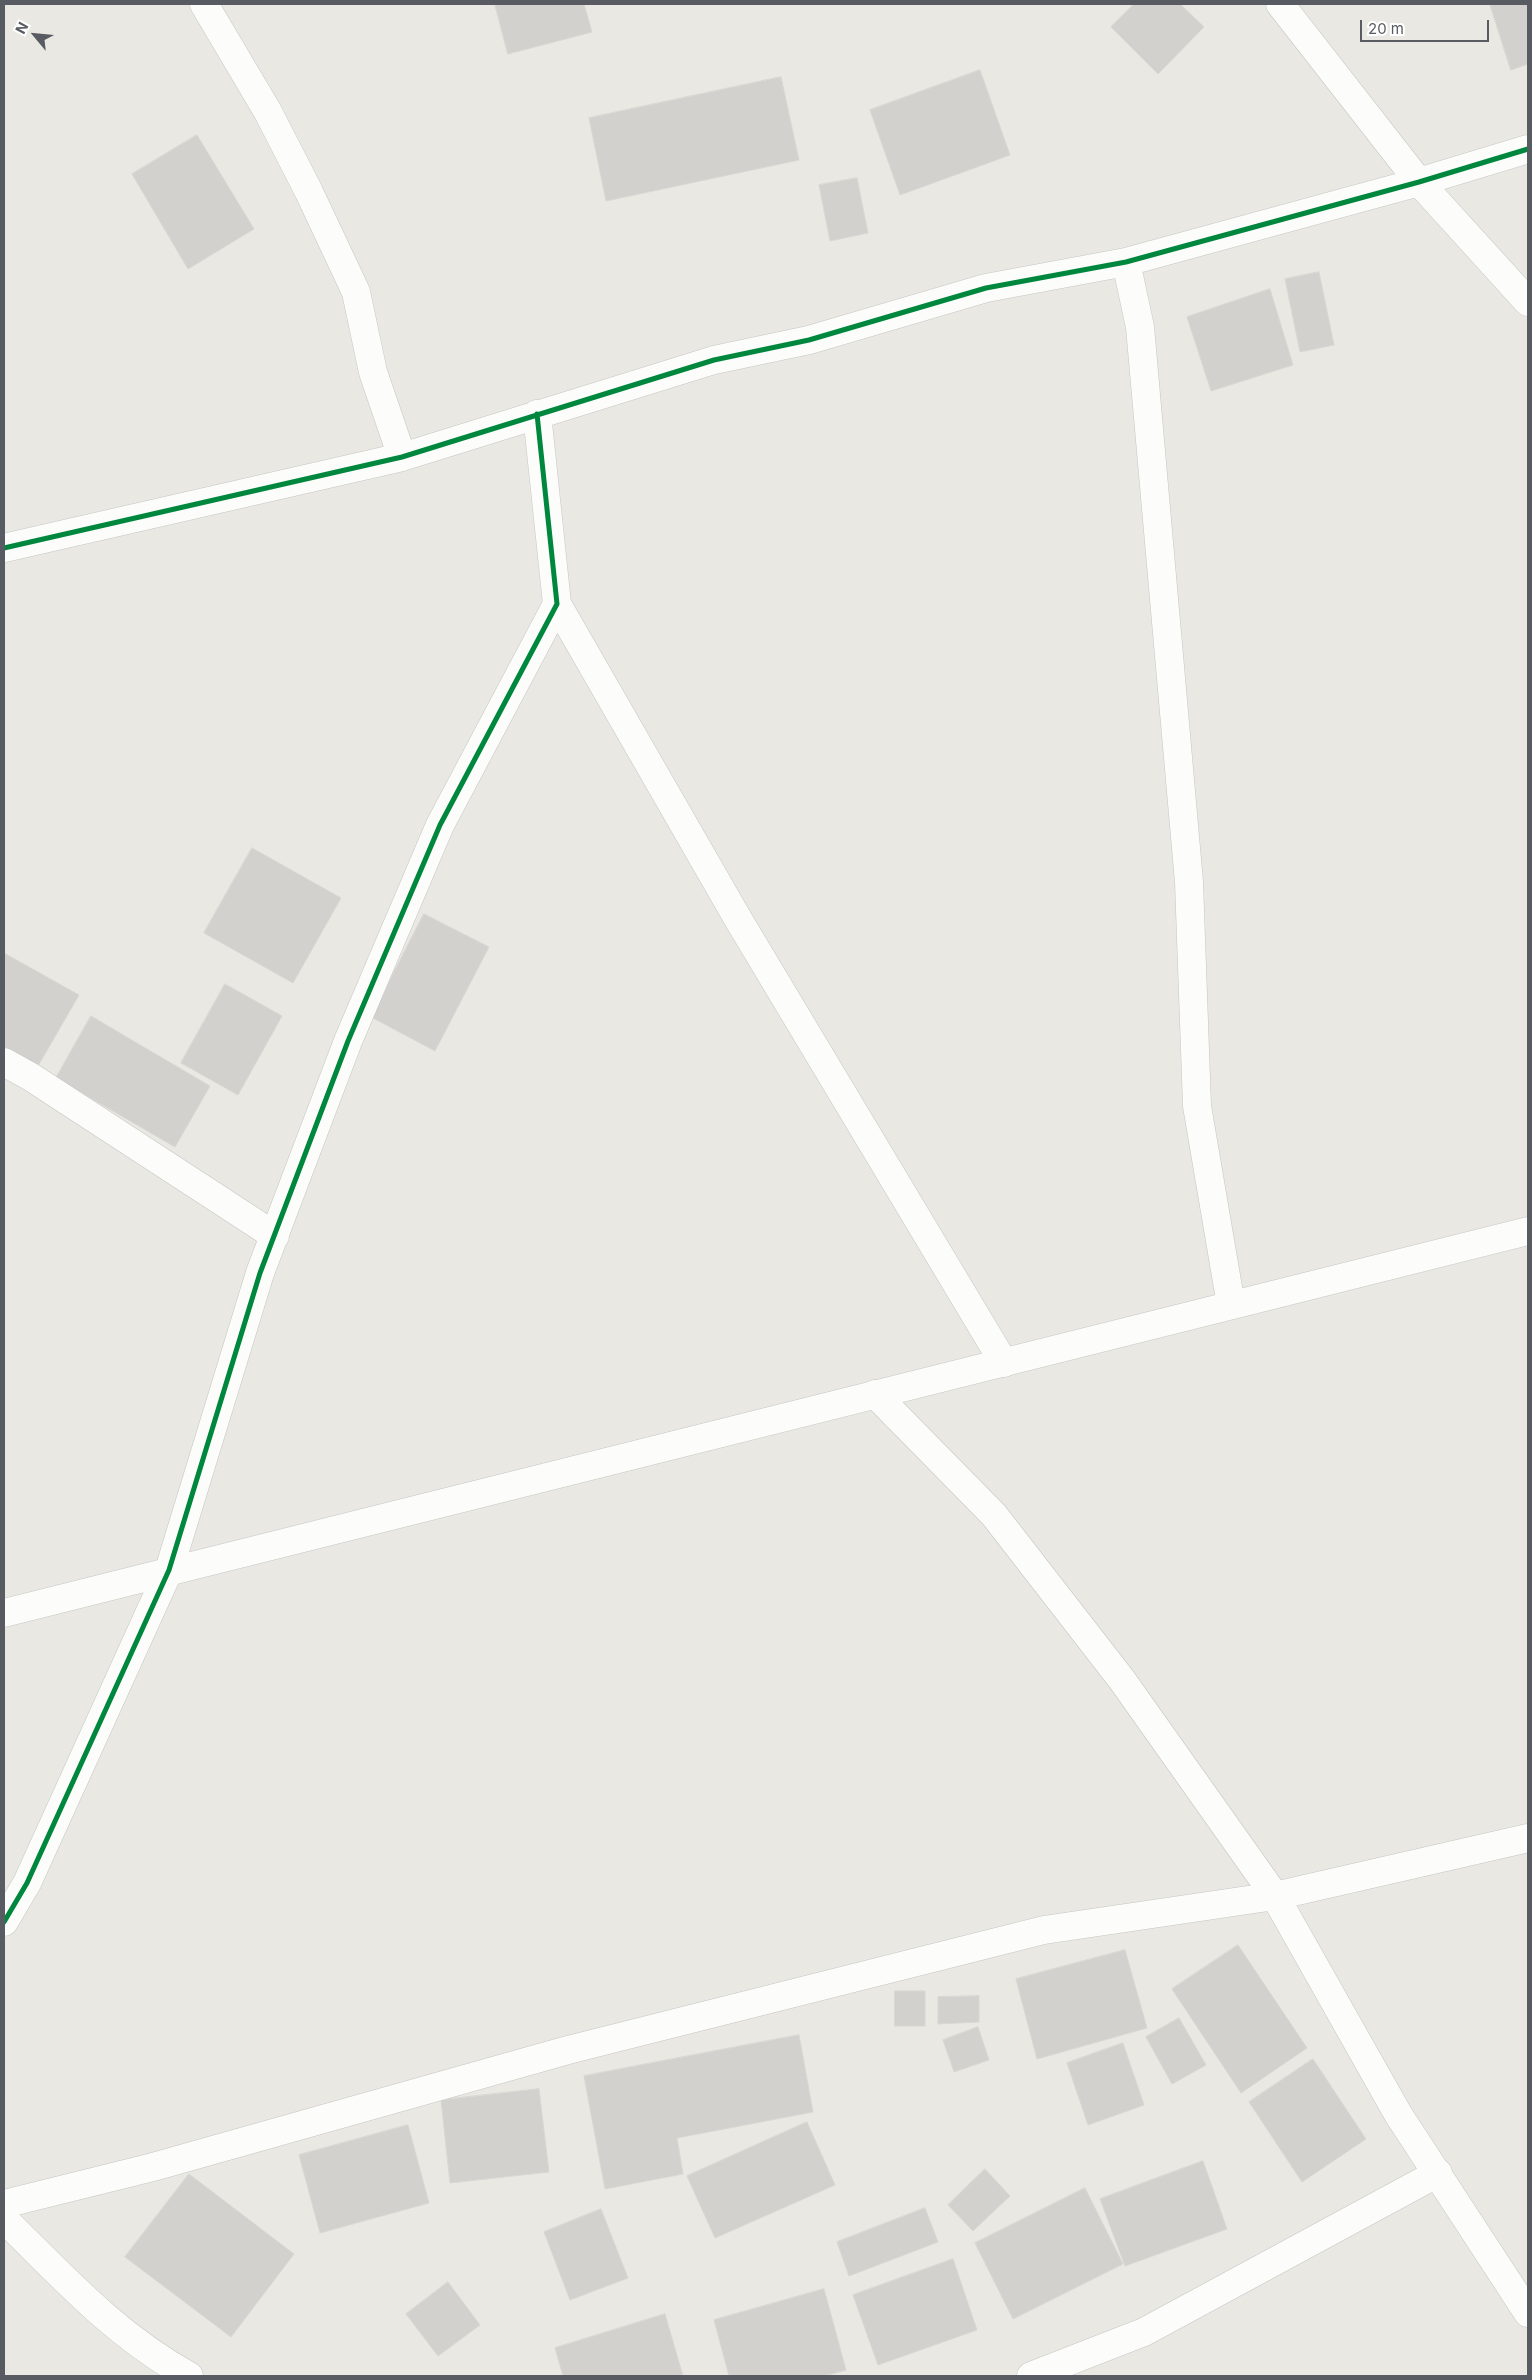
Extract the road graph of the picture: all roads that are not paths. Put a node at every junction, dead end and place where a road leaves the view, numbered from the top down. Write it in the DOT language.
graph roads {
  1 [pos="204,4"];
  2 [pos="1280,4"];
  3 [pos="1528,149"];
  4 [pos="1418,182"];
  5 [pos="1126,262"];
  6 [pos="1528,302"];
  7 [pos="537,414"];
  8 [pos="402,457"];
  9 [pos="4,548"];
  10 [pos="557,604"];
  11 [pos="4,1062"];
  12 [pos="1528,1231"];
  13 [pos="275,1236"];
  14 [pos="1231,1305"];
  15 [pos="1004,1363"];
  16 [pos="875,1394"];
  17 [pos="169,1570"];
  18 [pos="4,1613"];
  19 [pos="1528,1838"];
  20 [pos="1276,1896"];
  21 [pos="4,1922"];
  22 [pos="1438,2173"];
  23 [pos="4,2204"];
  24 [pos="4,2219"];
  25 [pos="1528,2312"];
  26 [pos="189,2376"];
  27 [pos="1031,2376"];
  1 -- 8 [label="street"];
  2 -- 4 [label="street"];
  3 -- 4 [label="street"];
  4 -- 5 [label="street"];
  4 -- 6 [label="street"];
  5 -- 7 [label="street"];
  5 -- 14 [label="street"];
  7 -- 8 [label="street"];
  7 -- 10 [label="street"];
  8 -- 9 [label="street"];
  10 -- 13 [label="street"];
  10 -- 15 [label="street"];
  11 -- 13 [label="street"];
  12 -- 14 [label="street"];
  13 -- 17 [label="street"];
  14 -- 15 [label="street"];
  15 -- 16 [label="street"];
  16 -- 17 [label="street"];
  16 -- 20 [label="street"];
  17 -- 18 [label="street"];
  17 -- 21 [label="street"];
  19 -- 20 [label="street"];
  20 -- 22 [label="street"];
  20 -- 23 [label="street"];
  22 -- 25 [label="street"];
  22 -- 27 [label="street"];
  24 -- 26 [label="street"];
}
